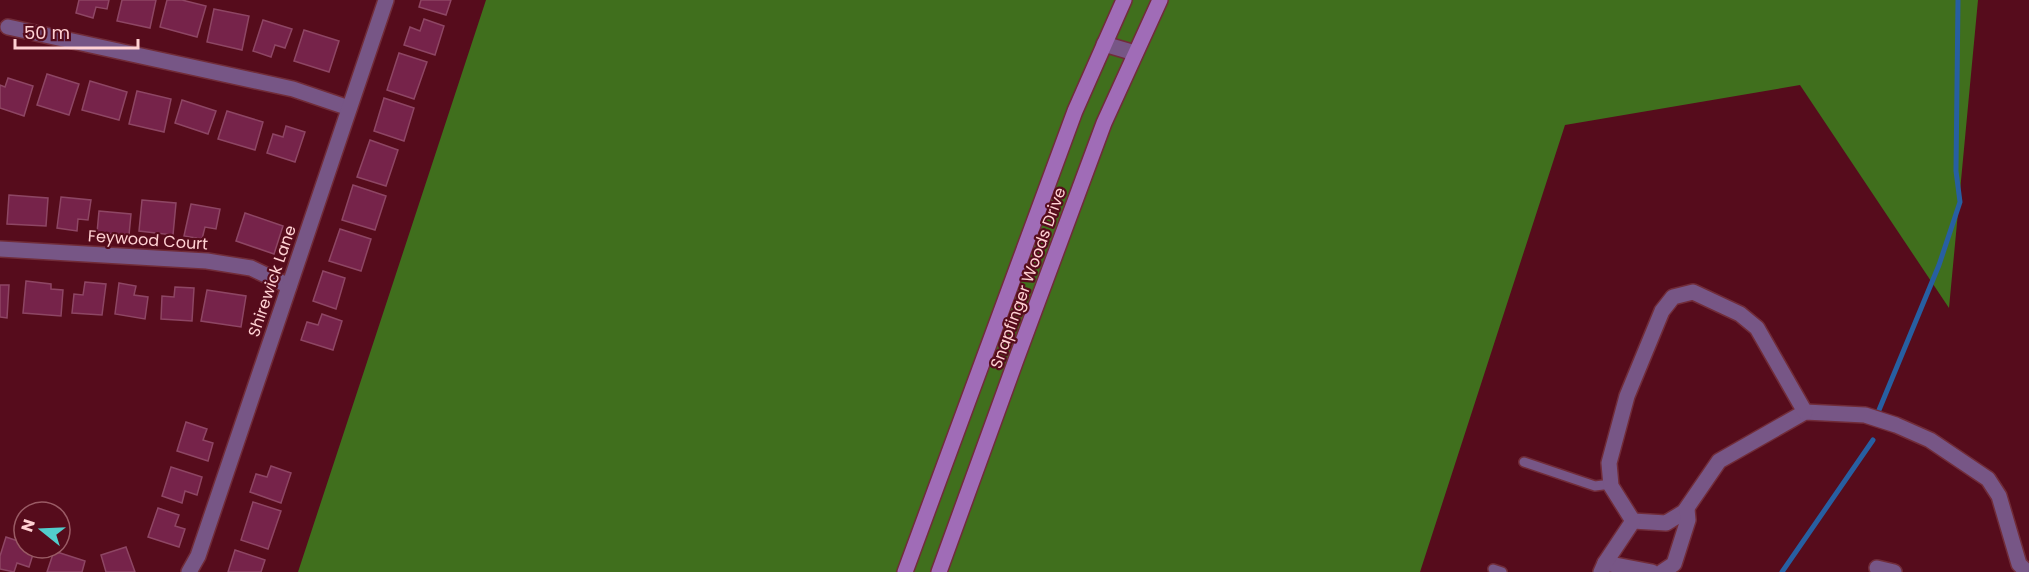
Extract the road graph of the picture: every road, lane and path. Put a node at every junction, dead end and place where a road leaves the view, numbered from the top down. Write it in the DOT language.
graph roads {
  1 [pos="386,0"];
  2 [pos="1124,0"];
  3 [pos="1160,0"];
  4 [pos="8,27"];
  5 [pos="1104,44"];
  6 [pos="1135,53"];
  7 [pos="349,108"];
  8 [pos="0,249"];
  9 [pos="289,286"];
  10 [pos="1805,412"];
  11 [pos="1524,462"];
  12 [pos="1611,484"];
  13 [pos="1687,509"];
  14 [pos="1633,521"];
  15 [pos="1603,567"];
  16 [pos="1876,568"];
  17 [pos="2017,569"];
  18 [pos="189,572"];
  19 [pos="905,572"];
  20 [pos="939,572"];
  21 [pos="1652,572"];
  22 [pos="1662,572"];
  23 [pos="1894,572"];
  1 -- 7 [label="street, Shirewick Lane"];
  2 -- 5 [label="main road, Snapfinger Woods Drive"];
  3 -- 6 [label="main road, Snapfinger Woods Drive"];
  4 -- 7 [label="street"];
  5 -- 6 [label="street"];
  5 -- 19 [label="main road, Snapfinger Woods Drive"];
  6 -- 20 [label="main road, Snapfinger Woods Drive"];
  7 -- 9 [label="street, Shirewick Lane"];
  8 -- 9 [label="street, Feywood Court"];
  9 -- 18 [label="street, Shirewick Lane"];
  10 -- 12 [label="street"];
  10 -- 13 [label="street"];
  10 -- 17 [label="street"];
  11 -- 12 [label="lane"];
  12 -- 14 [label="street"];
  13 -- 14 [label="street"];
  13 -- 22 [label="street"];
  14 -- 15 [label="street"];
  15 -- 21 [label="street"];
  16 -- 23 [label="street"];
}
